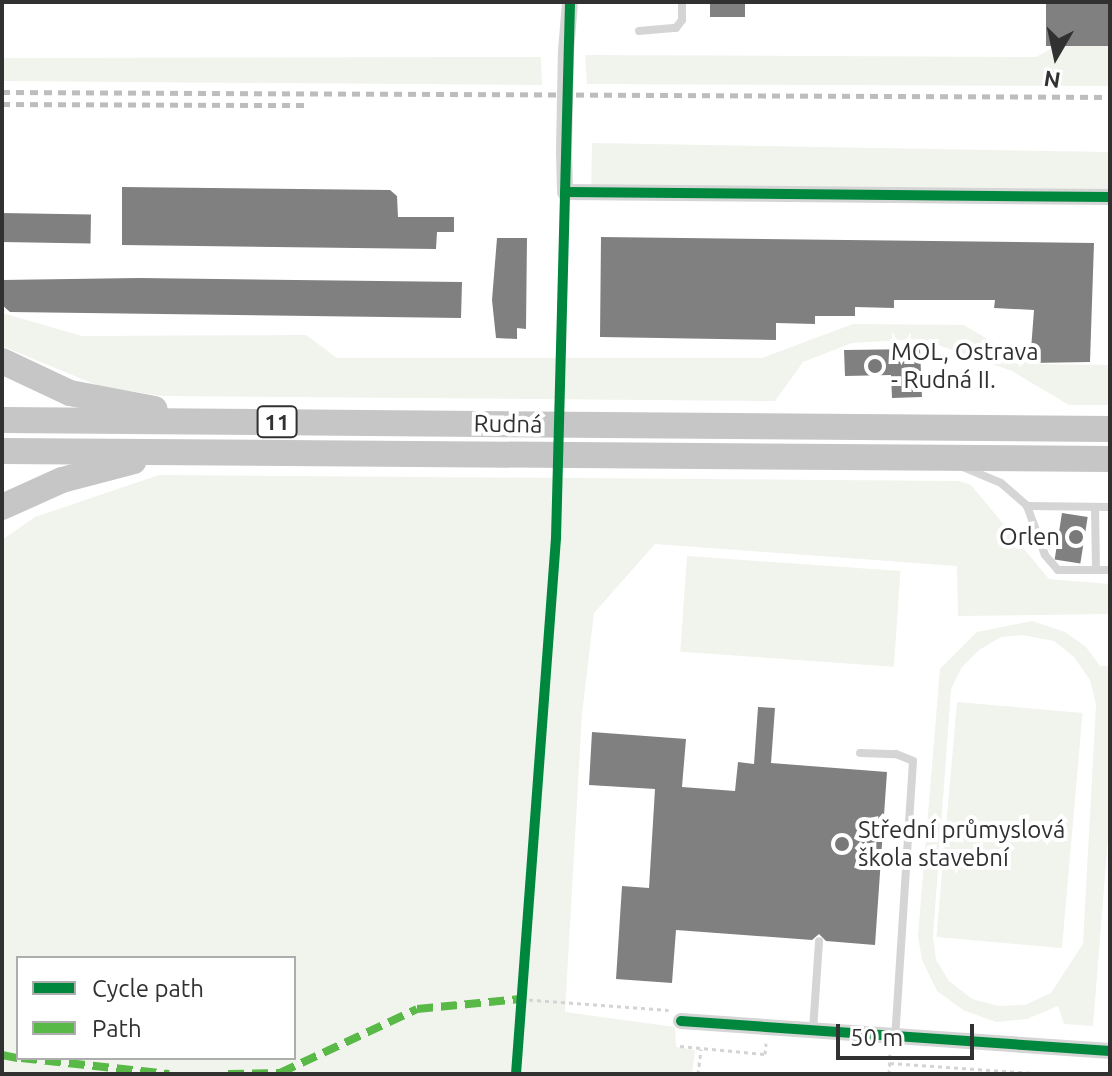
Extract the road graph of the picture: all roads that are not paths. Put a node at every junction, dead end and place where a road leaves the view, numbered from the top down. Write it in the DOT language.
graph roads {
  1 [pos="570,2"];
  2 [pos="682,2"];
  3 [pos="639,31"];
  4 [pos="1110,197"];
  5 [pos="2,361"];
  6 [pos="2,420"];
  7 [pos="226,422"];
  8 [pos="1110,429"];
  9 [pos="2,451"];
  10 [pos="175,451"];
  11 [pos="940,458"];
  12 [pos="1110,459"];
  13 [pos="1027,506"];
  14 [pos="2,507"];
  15 [pos="1095,507"];
  16 [pos="1110,507"];
  17 [pos="1096,570"];
  18 [pos="1110,570"];
  19 [pos="860,753"];
  20 [pos="819,941"];
  21 [pos="681,1021"];
  22 [pos="813,1030"];
  23 [pos="895,1037"];
  24 [pos="1110,1051"];
  1 -- 4 [label="street, bridge"];
  2 -- 3 [label="lane"];
  5 -- 7 [label="highway"];
  6 -- 7 [label="highway, Rudná / 11"];
  7 -- 8 [label="highway, Rudná / 11"];
  9 -- 10 [label="highway, Rudná / 11"];
  10 -- 11 [label="highway, Rudná / 11"];
  10 -- 14 [label="highway"];
  11 -- 12 [label="highway, Rudná / 11"];
  11 -- 13 [label="lane"];
  13 -- 15 [label="lane"];
  13 -- 17 [label="lane"];
  15 -- 16 [label="lane"];
  15 -- 17 [label="lane"];
  17 -- 18 [label="lane"];
  19 -- 23 [label="lane"];
  20 -- 22 [label="lane"];
  21 -- 22 [label="street"];
  22 -- 23 [label="street"];
  23 -- 24 [label="street"];
}
